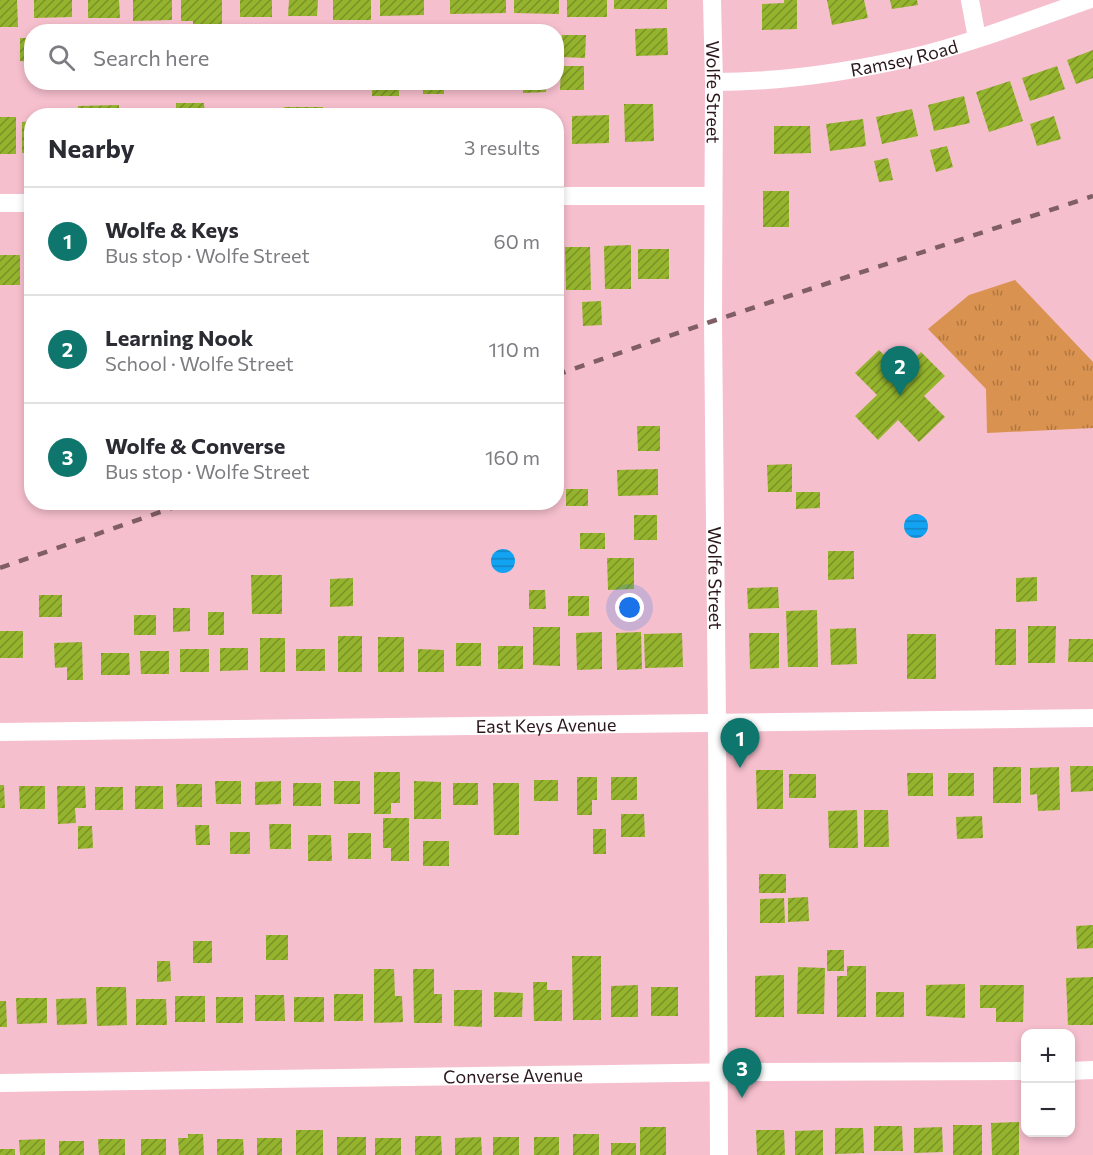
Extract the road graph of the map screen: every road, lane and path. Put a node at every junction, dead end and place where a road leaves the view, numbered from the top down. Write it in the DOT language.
graph roads {
  1 [pos="712,0"];
  2 [pos="970,0"];
  3 [pos="1088,0"];
  4 [pos="977,38"];
  5 [pos="714,82"];
  6 [pos="564,196"];
  7 [pos="713,196"];
  8 [pos="0,203"];
  9 [pos="24,203"];
  10 [pos="1093,718"];
  11 [pos="717,723"];
  12 [pos="0,732"];
  13 [pos="1093,1070"];
  14 [pos="1021,1071"];
  15 [pos="1075,1071"];
  16 [pos="718,1073"];
  17 [pos="0,1083"];
  18 [pos="718,1155"];
  1 -- 5 [label="street, Wolfe Street"];
  2 -- 4 [label="street"];
  3 -- 4 [label="street, Ramsey Road"];
  4 -- 5 [label="street, Ramsey Road"];
  5 -- 7 [label="street, Wolfe Street"];
  6 -- 7 [label="street"];
  7 -- 11 [label="street, Wolfe Street"];
  8 -- 9 [label="street"];
  10 -- 11 [label="street, East Keys Avenue"];
  11 -- 12 [label="street, East Keys Avenue"];
  11 -- 16 [label="street, Wolfe Street"];
  13 -- 15 [label="street"];
  14 -- 16 [label="street, Converse Avenue"];
  16 -- 17 [label="street, Converse Avenue"];
  16 -- 18 [label="street, Wolfe Street"];
}
